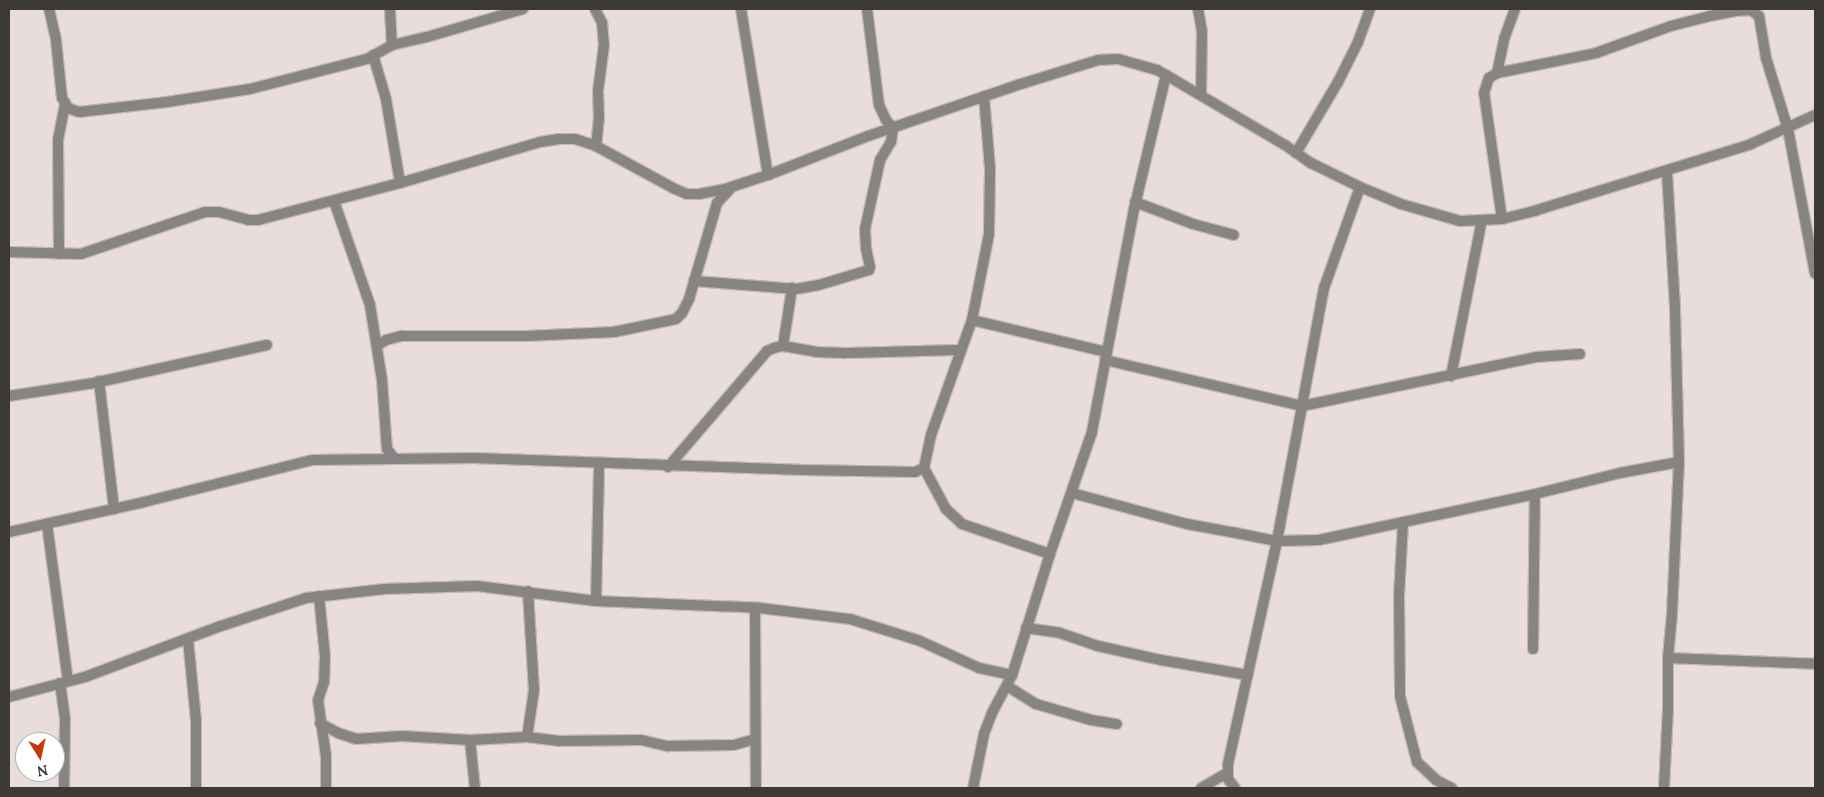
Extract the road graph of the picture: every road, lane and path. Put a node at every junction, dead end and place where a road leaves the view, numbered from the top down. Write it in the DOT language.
graph roads {
  1 [pos="49,9"];
  2 [pos="390,9"];
  3 [pos="523,9"];
  4 [pos="595,9"];
  5 [pos="742,9"];
  6 [pos="867,9"];
  7 [pos="1198,9"];
  8 [pos="1370,9"];
  9 [pos="1515,9"];
  10 [pos="392,45"];
  11 [pos="373,55"];
  12 [pos="1497,73"];
  13 [pos="1166,75"];
  14 [pos="984,96"];
  15 [pos="1201,96"];
  16 [pos="65,102"];
  17 [pos="1815,115"];
  18 [pos="893,128"];
  19 [pos="1788,129"];
  20 [pos="596,146"];
  21 [pos="1296,153"];
  22 [pos="1667,171"];
  23 [pos="768,175"];
  24 [pos="400,183"];
  25 [pos="732,187"];
  26 [pos="1360,188"];
  27 [pos="713,192"];
  28 [pos="334,201"];
  29 [pos="1135,202"];
  30 [pos="717,203"];
  31 [pos="1502,219"];
  32 [pos="1482,220"];
  33 [pos="1234,235"];
  34 [pos="9,252"];
  35 [pos="60,254"];
  36 [pos="1815,272"];
  37 [pos="694,281"];
  38 [pos="792,288"];
  39 [pos="972,320"];
  40 [pos="267,345"];
  41 [pos="378,345"];
  42 [pos="783,346"];
  43 [pos="961,350"];
  44 [pos="1580,354"];
  45 [pos="1106,356"];
  46 [pos="1451,376"];
  47 [pos="98,381"];
  48 [pos="9,396"];
  49 [pos="1302,406"];
  50 [pos="387,448"];
  51 [pos="378,458"];
  52 [pos="394,458"];
  53 [pos="1678,462"];
  54 [pos="599,464"];
  55 [pos="668,466"];
  56 [pos="924,468"];
  57 [pos="1072,493"];
  58 [pos="1535,494"];
  59 [pos="114,509"];
  60 [pos="1403,522"];
  61 [pos="47,524"];
  62 [pos="9,532"];
  63 [pos="1277,541"];
  64 [pos="1050,554"];
  65 [pos="528,591"];
  66 [pos="319,596"];
  67 [pos="596,601"];
  68 [pos="756,608"];
  69 [pos="1026,628"];
  70 [pos="188,639"];
  71 [pos="1533,650"];
  72 [pos="1668,658"];
  73 [pos="1815,664"];
  74 [pos="1012,675"];
  75 [pos="1248,675"];
  76 [pos="64,682"];
  77 [pos="1007,686"];
  78 [pos="9,697"];
  79 [pos="320,722"];
  80 [pos="1117,724"];
  81 [pos="527,737"];
  82 [pos="755,739"];
  83 [pos="470,740"];
  84 [pos="1227,773"];
  85 [pos="64,788"];
  86 [pos="196,788"];
  87 [pos="326,788"];
  88 [pos="475,788"];
  89 [pos="756,788"];
  90 [pos="973,788"];
  91 [pos="1201,788"];
  92 [pos="1235,788"];
  93 [pos="1452,788"];
  94 [pos="1664,788"];
  1 -- 16 [label="street"];
  2 -- 10 [label="street"];
  3 -- 10 [label="street"];
  4 -- 20 [label="street"];
  5 -- 23 [label="street"];
  6 -- 18 [label="street"];
  7 -- 15 [label="street"];
  8 -- 21 [label="street"];
  9 -- 12 [label="street"];
  10 -- 11 [label="street"];
  11 -- 16 [label="street"];
  11 -- 24 [label="street"];
  12 -- 19 [label="street"];
  12 -- 31 [label="street"];
  13 -- 14 [label="street"];
  13 -- 15 [label="street"];
  13 -- 29 [label="street"];
  14 -- 18 [label="street"];
  14 -- 39 [label="street"];
  15 -- 21 [label="street"];
  16 -- 35 [label="street"];
  17 -- 19 [label="street"];
  18 -- 23 [label="street"];
  18 -- 38 [label="street"];
  19 -- 22 [label="street"];
  19 -- 36 [label="street"];
  20 -- 24 [label="street"];
  20 -- 27 [label="street"];
  21 -- 26 [label="street"];
  22 -- 31 [label="street"];
  22 -- 53 [label="street"];
  23 -- 25 [label="street"];
  24 -- 28 [label="street"];
  25 -- 27 [label="street"];
  25 -- 30 [label="street"];
  26 -- 32 [label="street"];
  26 -- 49 [label="street"];
  27 -- 30 [label="street"];
  28 -- 35 [label="street"];
  28 -- 41 [label="street"];
  29 -- 33 [label="street"];
  29 -- 45 [label="street"];
  30 -- 37 [label="street"];
  31 -- 32 [label="street"];
  32 -- 46 [label="street"];
  34 -- 35 [label="street"];
  37 -- 38 [label="street"];
  37 -- 41 [label="street"];
  38 -- 42 [label="street"];
  39 -- 43 [label="street"];
  39 -- 45 [label="street"];
  40 -- 47 [label="street"];
  41 -- 50 [label="street"];
  42 -- 43 [label="street"];
  42 -- 55 [label="street"];
  43 -- 56 [label="street"];
  44 -- 46 [label="street"];
  45 -- 49 [label="street"];
  45 -- 57 [label="street"];
  46 -- 49 [label="street"];
  47 -- 48 [label="street"];
  47 -- 59 [label="street"];
  49 -- 63 [label="street"];
  50 -- 51 [label="street"];
  50 -- 52 [label="street"];
  51 -- 52 [label="street"];
  51 -- 59 [label="street"];
  52 -- 54 [label="street"];
  53 -- 58 [label="street"];
  53 -- 72 [label="street"];
  54 -- 55 [label="street"];
  54 -- 67 [label="street"];
  55 -- 56 [label="street"];
  56 -- 64 [label="street"];
  57 -- 63 [label="street"];
  57 -- 64 [label="street"];
  58 -- 60 [label="street"];
  58 -- 71 [label="street"];
  59 -- 61 [label="street"];
  60 -- 63 [label="street"];
  60 -- 93 [label="street"];
  61 -- 62 [label="street"];
  61 -- 76 [label="street"];
  63 -- 75 [label="street"];
  64 -- 69 [label="street"];
  65 -- 66 [label="street"];
  65 -- 67 [label="street"];
  65 -- 81 [label="street"];
  66 -- 70 [label="street"];
  66 -- 79 [label="street"];
  67 -- 68 [label="street"];
  68 -- 74 [label="street"];
  68 -- 82 [label="street"];
  69 -- 74 [label="street"];
  69 -- 75 [label="street"];
  70 -- 76 [label="street"];
  70 -- 86 [label="street"];
  72 -- 73 [label="street"];
  72 -- 94 [label="street"];
  74 -- 77 [label="street"];
  75 -- 84 [label="street"];
  76 -- 78 [label="street"];
  76 -- 85 [label="street"];
  77 -- 80 [label="street"];
  77 -- 90 [label="street"];
  79 -- 83 [label="street"];
  79 -- 87 [label="street"];
  81 -- 82 [label="street"];
  81 -- 83 [label="street"];
  82 -- 89 [label="street"];
  83 -- 88 [label="street"];
  84 -- 91 [label="street"];
  84 -- 92 [label="street"];
}
